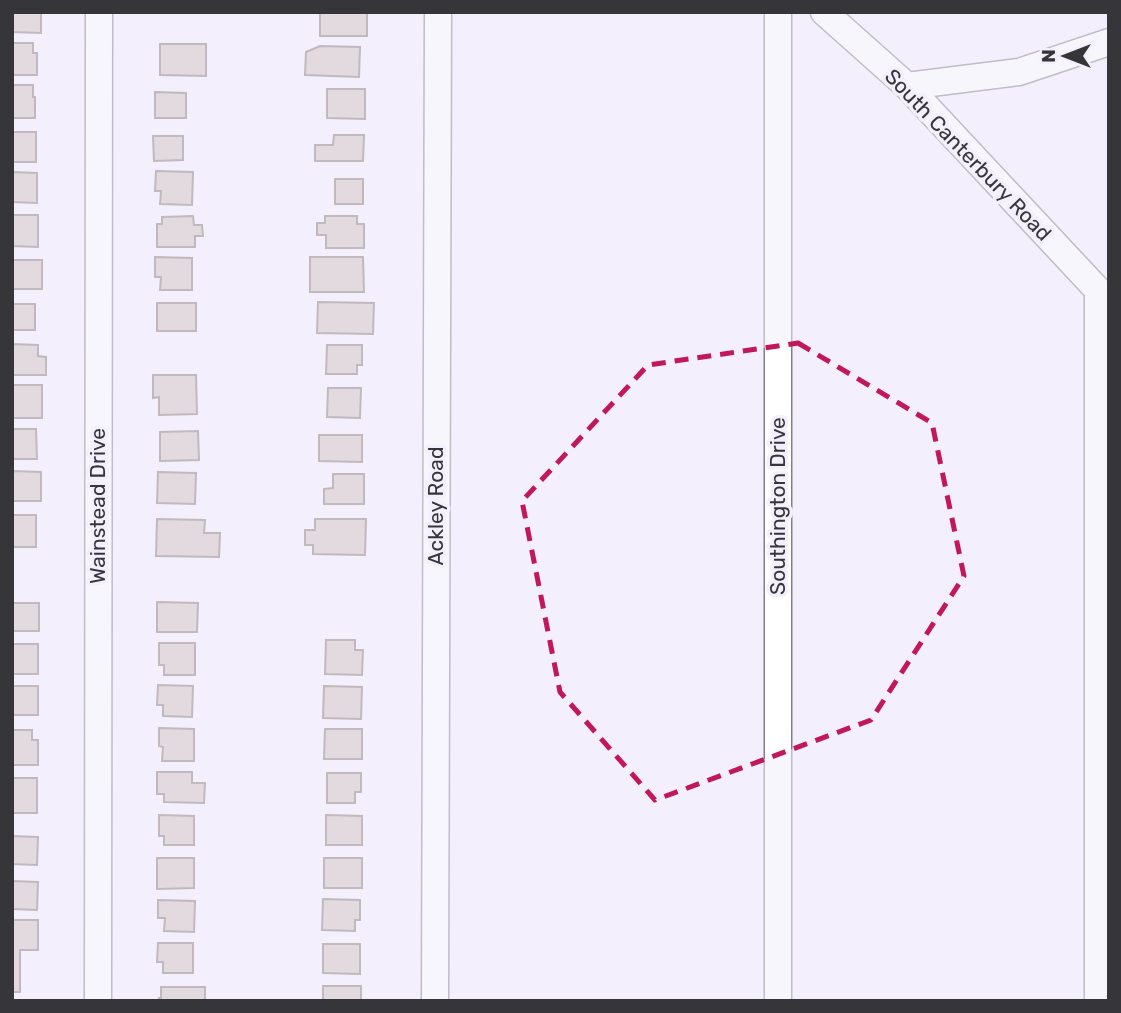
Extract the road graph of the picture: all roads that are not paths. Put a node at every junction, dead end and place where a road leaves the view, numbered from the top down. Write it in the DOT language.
graph roads {
  1 [pos="99,12"];
  2 [pos="438,12"];
  3 [pos="778,12"];
  4 [pos="824,12"];
  5 [pos="1109,42"];
  6 [pos="906,86"];
  7 [pos="1103,298"];
  8 [pos="97,1001"];
  9 [pos="435,1001"];
  10 [pos="778,1001"];
  11 [pos="1098,1001"];
  1 -- 8 [label="street, Wainstead Drive"];
  2 -- 9 [label="street, Ackley Road"];
  3 -- 10 [label="street, Southington Drive"];
  4 -- 6 [label="street, South Canterbury Road"];
  5 -- 6 [label="street"];
  6 -- 7 [label="street, South Canterbury Road"];
  7 -- 11 [label="street"];
}
